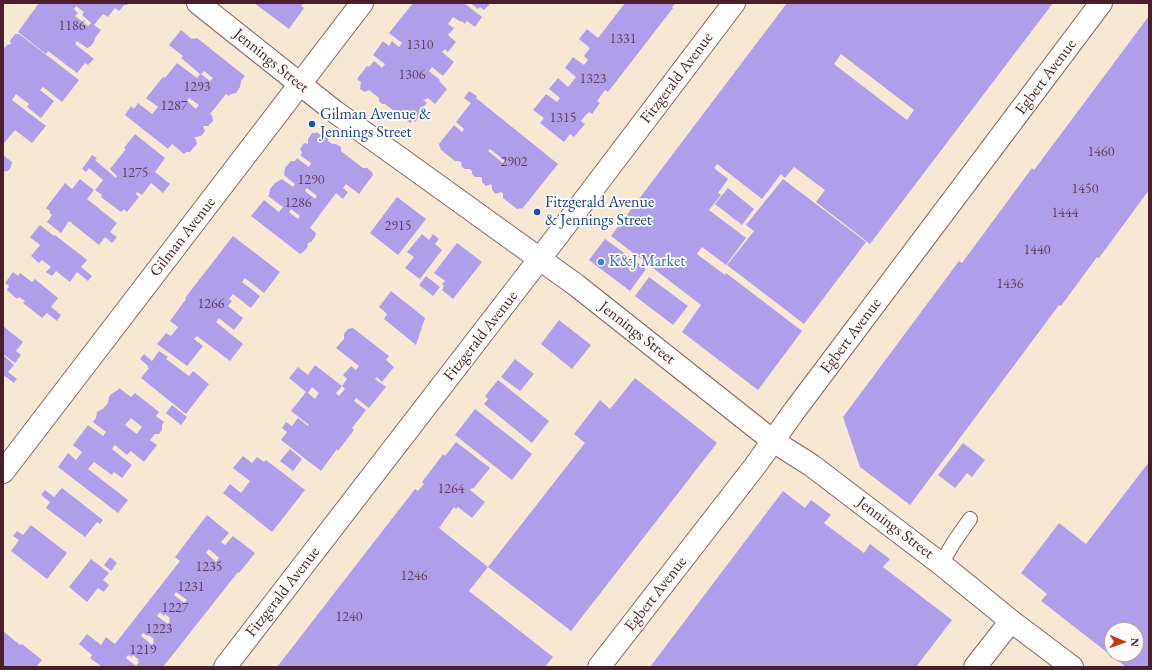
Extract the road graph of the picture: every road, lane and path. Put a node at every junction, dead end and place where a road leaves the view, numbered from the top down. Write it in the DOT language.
graph roads {
  1 [pos="198,3"];
  2 [pos="362,3"];
  3 [pos="734,3"];
  4 [pos="1101,3"];
  5 [pos="300,85"];
  6 [pos="540,260"];
  7 [pos="773,441"];
  8 [pos="3,472"];
  9 [pos="970,519"];
  10 [pos="941,564"];
  11 [pos="1011,621"];
  12 [pos="225,667"];
  13 [pos="599,667"];
  14 [pos="975,667"];
  15 [pos="1072,667"];
  1 -- 5 [label="street, Jennings Street"];
  2 -- 5 [label="street, Gilman Avenue"];
  3 -- 6 [label="street, Fitzgerald Avenue"];
  4 -- 7 [label="street, Egbert Avenue"];
  5 -- 6 [label="street, Jennings Street"];
  5 -- 8 [label="street, Gilman Avenue"];
  6 -- 7 [label="street, Jennings Street"];
  6 -- 12 [label="street, Fitzgerald Avenue"];
  7 -- 10 [label="street, Jennings Street"];
  7 -- 13 [label="street, Egbert Avenue"];
  9 -- 10 [label="lane"];
  10 -- 11 [label="street, Jennings Street"];
  11 -- 14 [label="street"];
  11 -- 15 [label="street, Jennings Street"];
}
